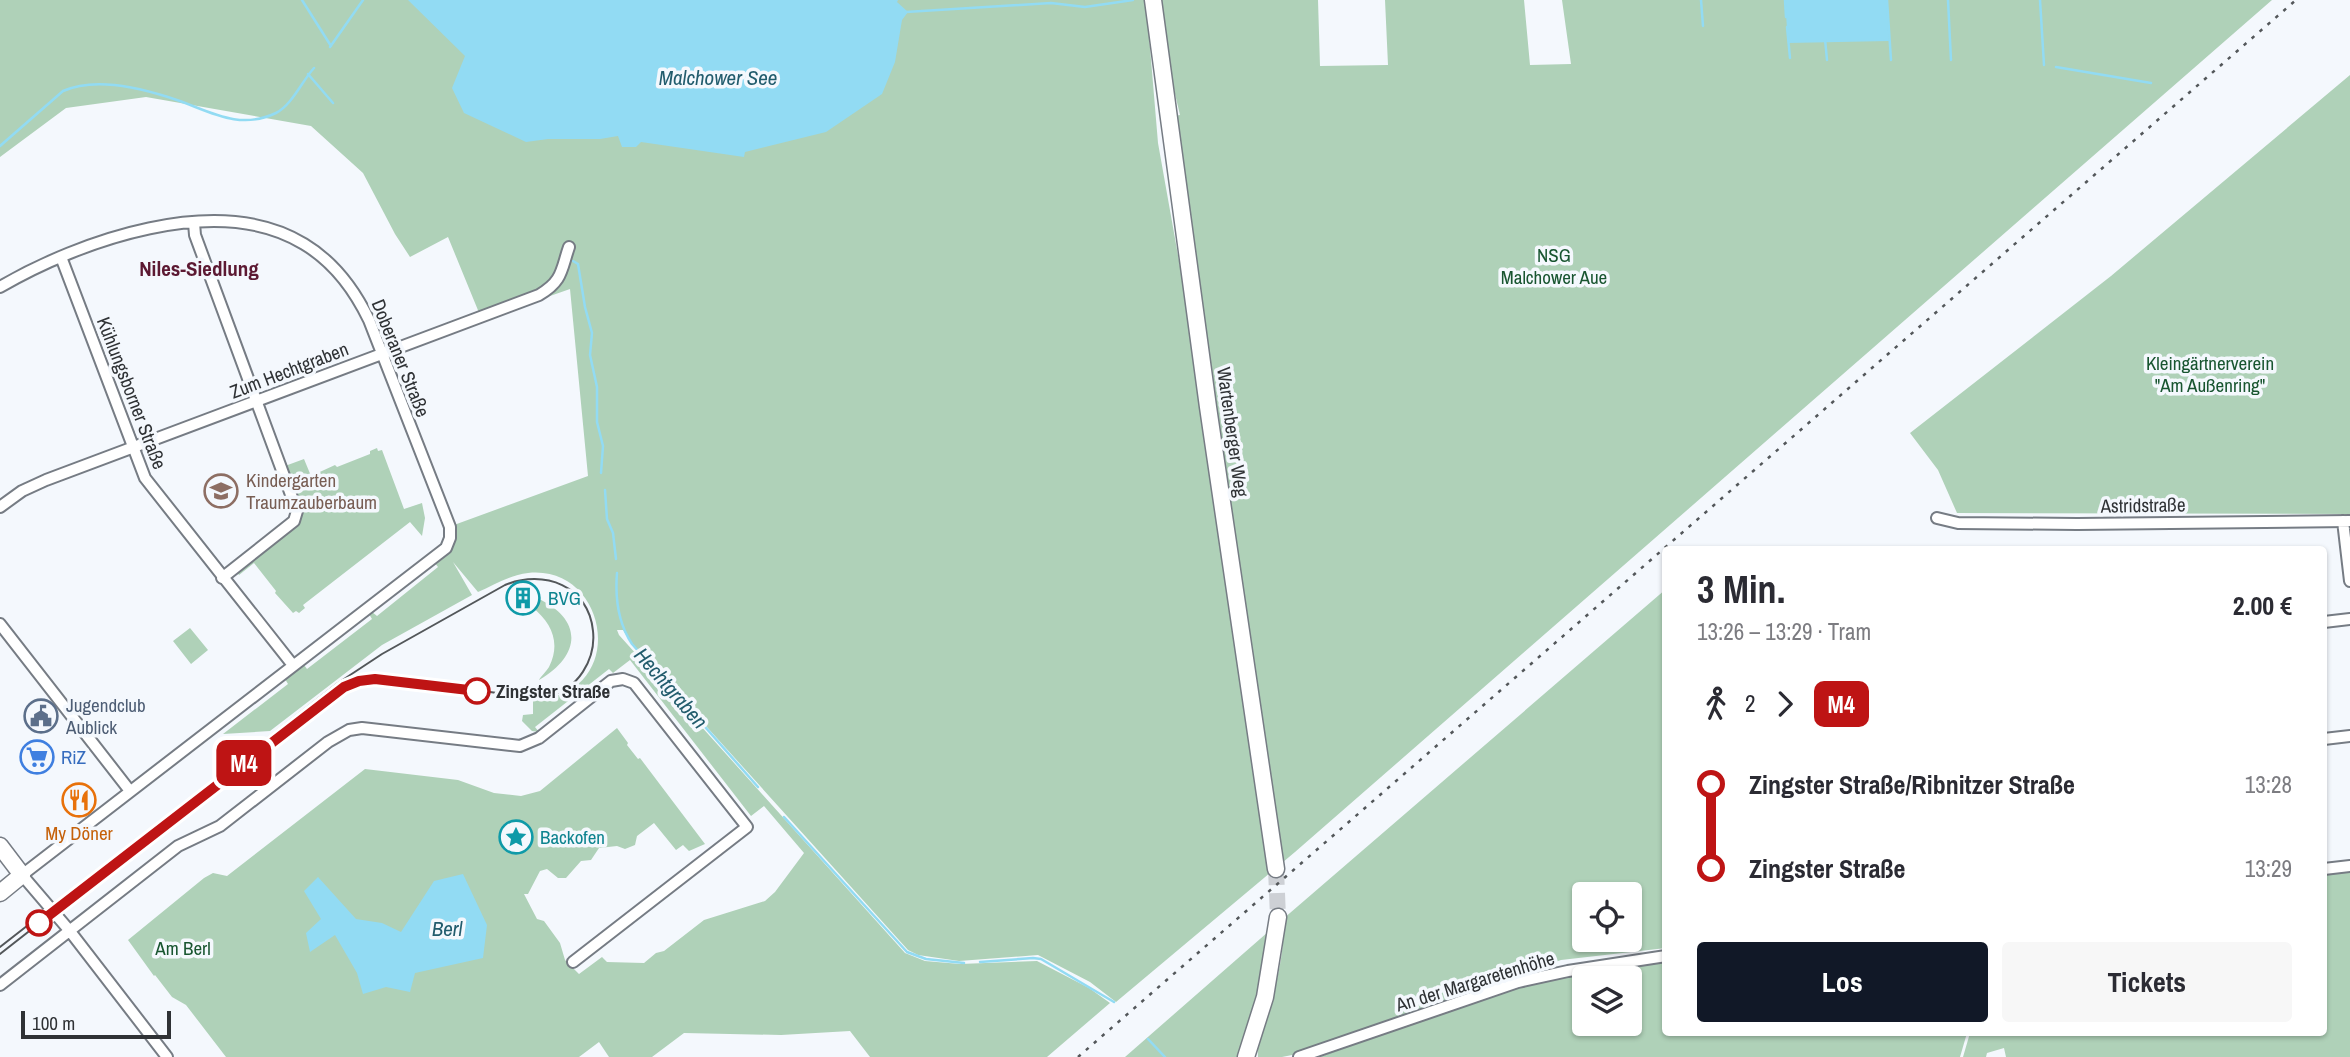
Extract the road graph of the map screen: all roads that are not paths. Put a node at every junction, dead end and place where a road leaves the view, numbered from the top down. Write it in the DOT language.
graph roads {
  1 [pos="1153,0"];
  2 [pos="194,223"];
  3 [pos="569,247"];
  4 [pos="61,257"];
  5 [pos="0,287"];
  6 [pos="382,353"];
  7 [pos="257,402"];
  8 [pos="133,448"];
  9 [pos="0,507"];
  10 [pos="1937,518"];
  11 [pos="2346,521"];
  12 [pos="222,578"];
  13 [pos="2350,581"];
  14 [pos="2350,619"];
  15 [pos="2327,622"];
  16 [pos="0,624"];
  17 [pos="292,664"];
  18 [pos="2350,736"];
  19 [pos="2327,740"];
  20 [pos="130,791"];
  21 [pos="0,846"];
  22 [pos="2350,866"];
  23 [pos="1276,869"];
  24 [pos="2327,869"];
  25 [pos="22,875"];
  26 [pos="0,893"];
  27 [pos="1278,917"];
  28 [pos="69,930"];
  29 [pos="1662,957"];
  30 [pos="573,962"];
  31 [pos="0,985"];
  32 [pos="167,1057"];
  33 [pos="1246,1057"];
  34 [pos="1299,1057"];
  1 -- 23 [label="main road, Wartenberger Weg"];
  2 -- 4 [label="street, Doberaner Straße"];
  2 -- 6 [label="street, Doberaner Straße"];
  2 -- 7 [label="street"];
  3 -- 6 [label="street, Zum Hechtgraben"];
  4 -- 5 [label="street, Doberaner Straße"];
  4 -- 8 [label="street, Kühlungsborner Straße"];
  6 -- 7 [label="street, Zum Hechtgraben"];
  6 -- 17 [label="street, Doberaner Straße"];
  7 -- 8 [label="street, Zum Hechtgraben"];
  7 -- 12 [label="street"];
  8 -- 9 [label="street, Zum Hechtgraben"];
  8 -- 12 [label="street, Kühlungsborner Straße"];
  10 -- 11 [label="street, Astridstraße"];
  11 -- 13 [label="street"];
  12 -- 17 [label="street, Kühlungsborner Straße"];
  14 -- 15 [label="street"];
  16 -- 20 [label="street"];
  17 -- 20 [label="street"];
  18 -- 19 [label="street"];
  20 -- 25 [label="street"];
  21 -- 25 [label="main road"];
  22 -- 24 [label="street"];
  25 -- 26 [label="main road"];
  25 -- 28 [label="street"];
  27 -- 33 [label="main road"];
  28 -- 30 [label="street"];
  28 -- 31 [label="street"];
  28 -- 32 [label="street"];
  29 -- 34 [label="street, An der Margaretenhöhe"];
}
